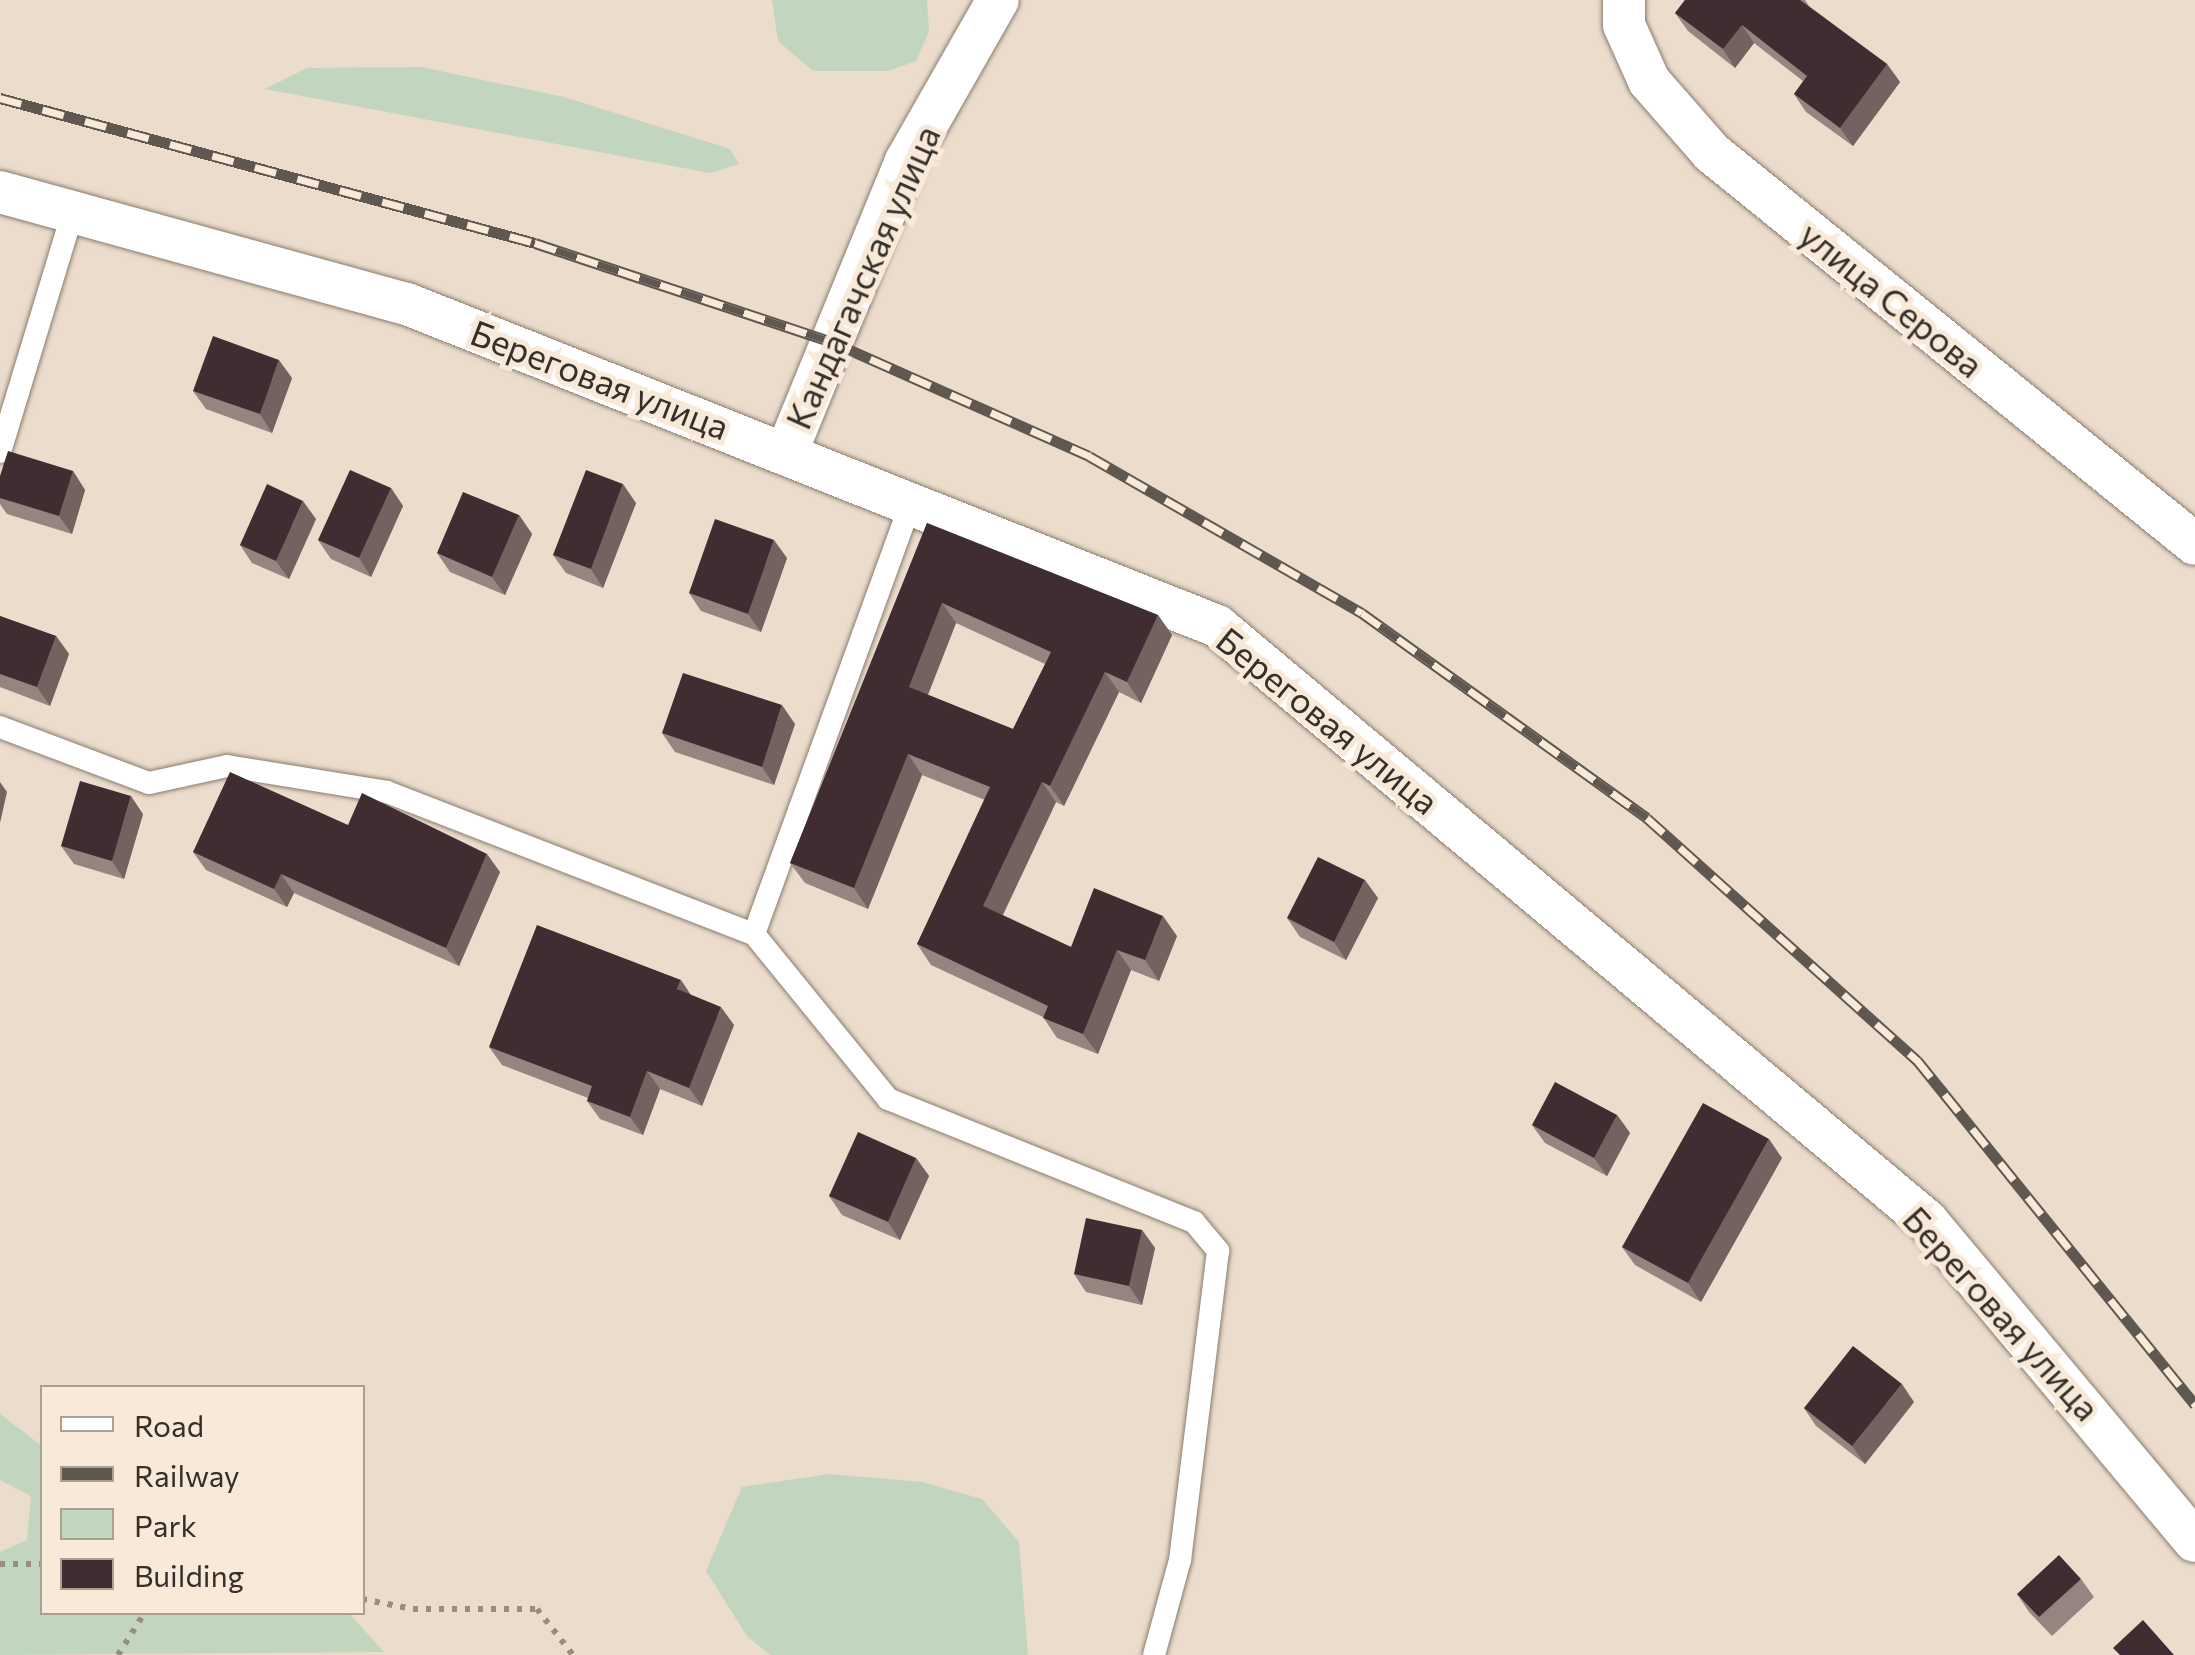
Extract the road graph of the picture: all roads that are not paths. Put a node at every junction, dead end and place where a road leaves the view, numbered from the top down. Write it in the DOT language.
graph roads {
  1 [pos="998,0"];
  2 [pos="1624,12"];
  3 [pos="0,192"];
  4 [pos="73,212"];
  5 [pos="786,451"];
  6 [pos="0,452"];
  7 [pos="912,500"];
  8 [pos="2195,544"];
  9 [pos="0,727"];
  10 [pos="754,934"];
  11 [pos="2195,1541"];
  12 [pos="1154,1655"];
  1 -- 5 [label="street, Кандагачская улица"];
  2 -- 8 [label="street, улица Серова"];
  3 -- 4 [label="street, Береговая улица"];
  4 -- 5 [label="street, Береговая улица"];
  4 -- 6 [label="lane"];
  5 -- 7 [label="street, Береговая улица"];
  7 -- 10 [label="lane"];
  7 -- 11 [label="street, Береговая улица"];
  9 -- 10 [label="lane"];
  10 -- 12 [label="lane"];
}
